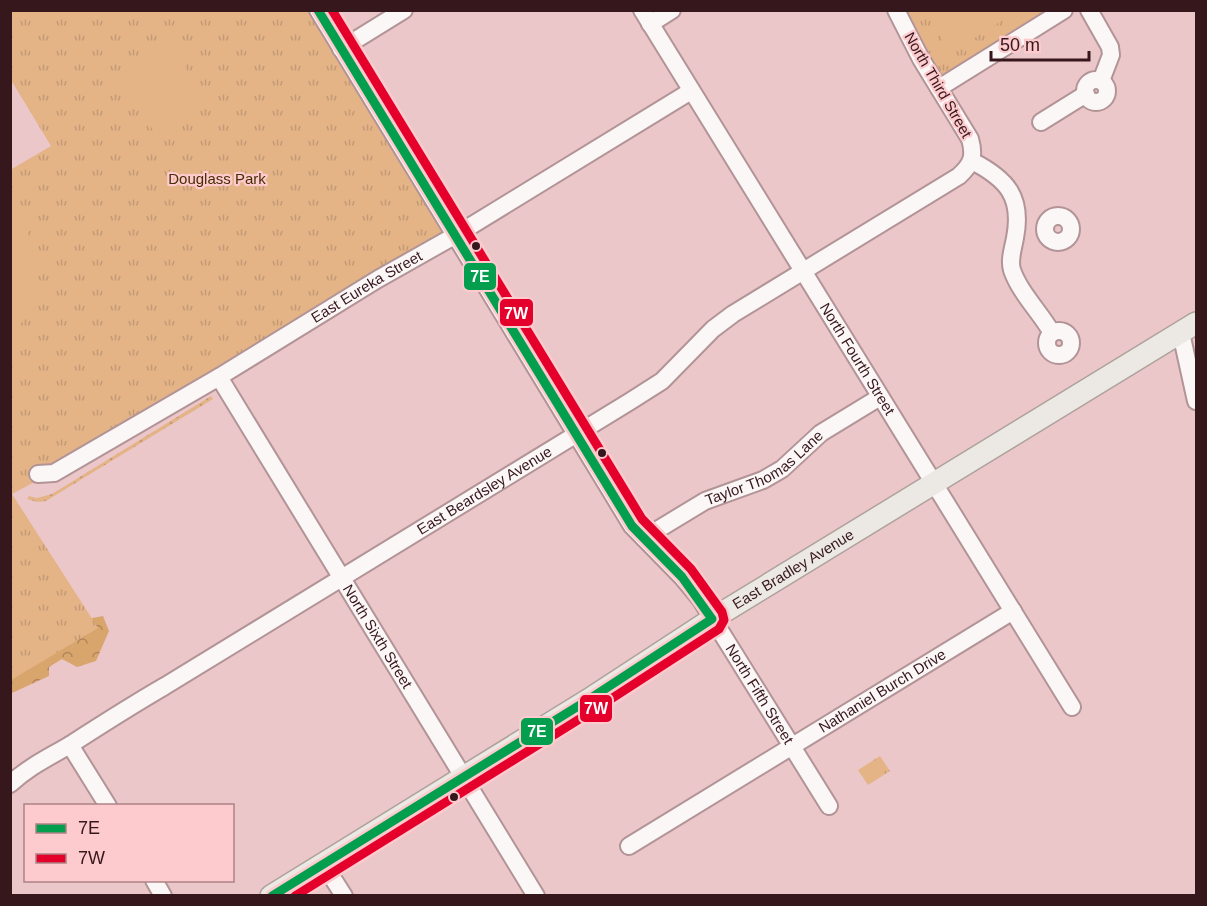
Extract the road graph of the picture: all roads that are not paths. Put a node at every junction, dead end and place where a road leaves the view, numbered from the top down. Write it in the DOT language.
graph roads {
  1 [pos="318,10"];
  2 [pos="404,10"];
  3 [pos="672,10"];
  4 [pos="896,10"];
  5 [pos="1064,10"];
  6 [pos="1089,10"];
  7 [pos="646,17"];
  8 [pos="342,49"];
  9 [pos="939,88"];
  10 [pos="691,92"];
  11 [pos="1041,122"];
  12 [pos="972,161"];
  13 [pos="1018,222"];
  14 [pos="1045,228"];
  15 [pos="456,235"];
  16 [pos="802,271"];
  17 [pos="1189,328"];
  18 [pos="1052,333"];
  19 [pos="219,377"];
  20 [pos="880,397"];
  21 [pos="1197,401"];
  22 [pos="577,435"];
  23 [pos="38,474"];
  24 [pos="934,483"];
  25 [pos="644,537"];
  26 [pos="341,578"];
  27 [pos="1013,611"];
  28 [pos="712,619"];
  29 [pos="1072,707"];
  30 [pos="70,745"];
  31 [pos="792,746"];
  32 [pos="464,778"];
  33 [pos="10,784"];
  34 [pos="107,804"];
  35 [pos="829,806"];
  36 [pos="629,846"];
  37 [pos="323,863"];
  38 [pos="155,882"];
  39 [pos="163,896"];
  40 [pos="271,896"];
  41 [pos="344,896"];
  42 [pos="536,896"];
  1 -- 8 [label="street, North Fifth Street"];
  2 -- 8 [label="street"];
  3 -- 7 [label="street"];
  4 -- 9 [label="street, North Third Street"];
  5 -- 9 [label="street"];
  6 -- 11 [label="street"];
  7 -- 10 [label="street, North Fourth Street"];
  8 -- 15 [label="street, North Fifth Street"];
  9 -- 12 [label="street, North Third Street"];
  10 -- 15 [label="street, East Eureka Street"];
  10 -- 16 [label="street, North Fourth Street"];
  12 -- 13 [label="street"];
  12 -- 16 [label="street, East Beardsley Avenue"];
  13 -- 14 [label="street"];
  13 -- 18 [label="street"];
  15 -- 19 [label="street, East Eureka Street"];
  15 -- 22 [label="street, North Fifth Street"];
  16 -- 20 [label="street, North Fourth Street"];
  16 -- 22 [label="street, East Beardsley Avenue"];
  17 -- 21 [label="street"];
  17 -- 24 [label="main road, East Bradley Avenue"];
  19 -- 23 [label="street, East Eureka Street"];
  19 -- 26 [label="street, North Sixth Street"];
  20 -- 24 [label="street, North Fourth Street"];
  20 -- 25 [label="street, Taylor Thomas Lane"];
  22 -- 25 [label="street, North Fifth Street"];
  22 -- 26 [label="street, East Beardsley Avenue"];
  24 -- 27 [label="street, North Fourth Street"];
  24 -- 28 [label="main road, East Bradley Avenue"];
  25 -- 28 [label="street, North Fifth Street"];
  26 -- 30 [label="street, East Beardsley Avenue"];
  26 -- 32 [label="street, North Sixth Street"];
  27 -- 29 [label="street, North Fourth Street"];
  27 -- 31 [label="street, Nathaniel Burch Drive"];
  28 -- 31 [label="street, North Fifth Street"];
  28 -- 32 [label="main road, East Bradley Avenue"];
  30 -- 33 [label="street, East Beardsley Avenue"];
  30 -- 34 [label="street"];
  31 -- 35 [label="street, North Fifth Street"];
  31 -- 36 [label="street, Nathaniel Burch Drive"];
  32 -- 37 [label="main road, East Bradley Avenue"];
  32 -- 42 [label="street, North Sixth Street"];
  37 -- 40 [label="main road, East Bradley Avenue"];
  37 -- 41 [label="street"];
  38 -- 39 [label="street"];
}
